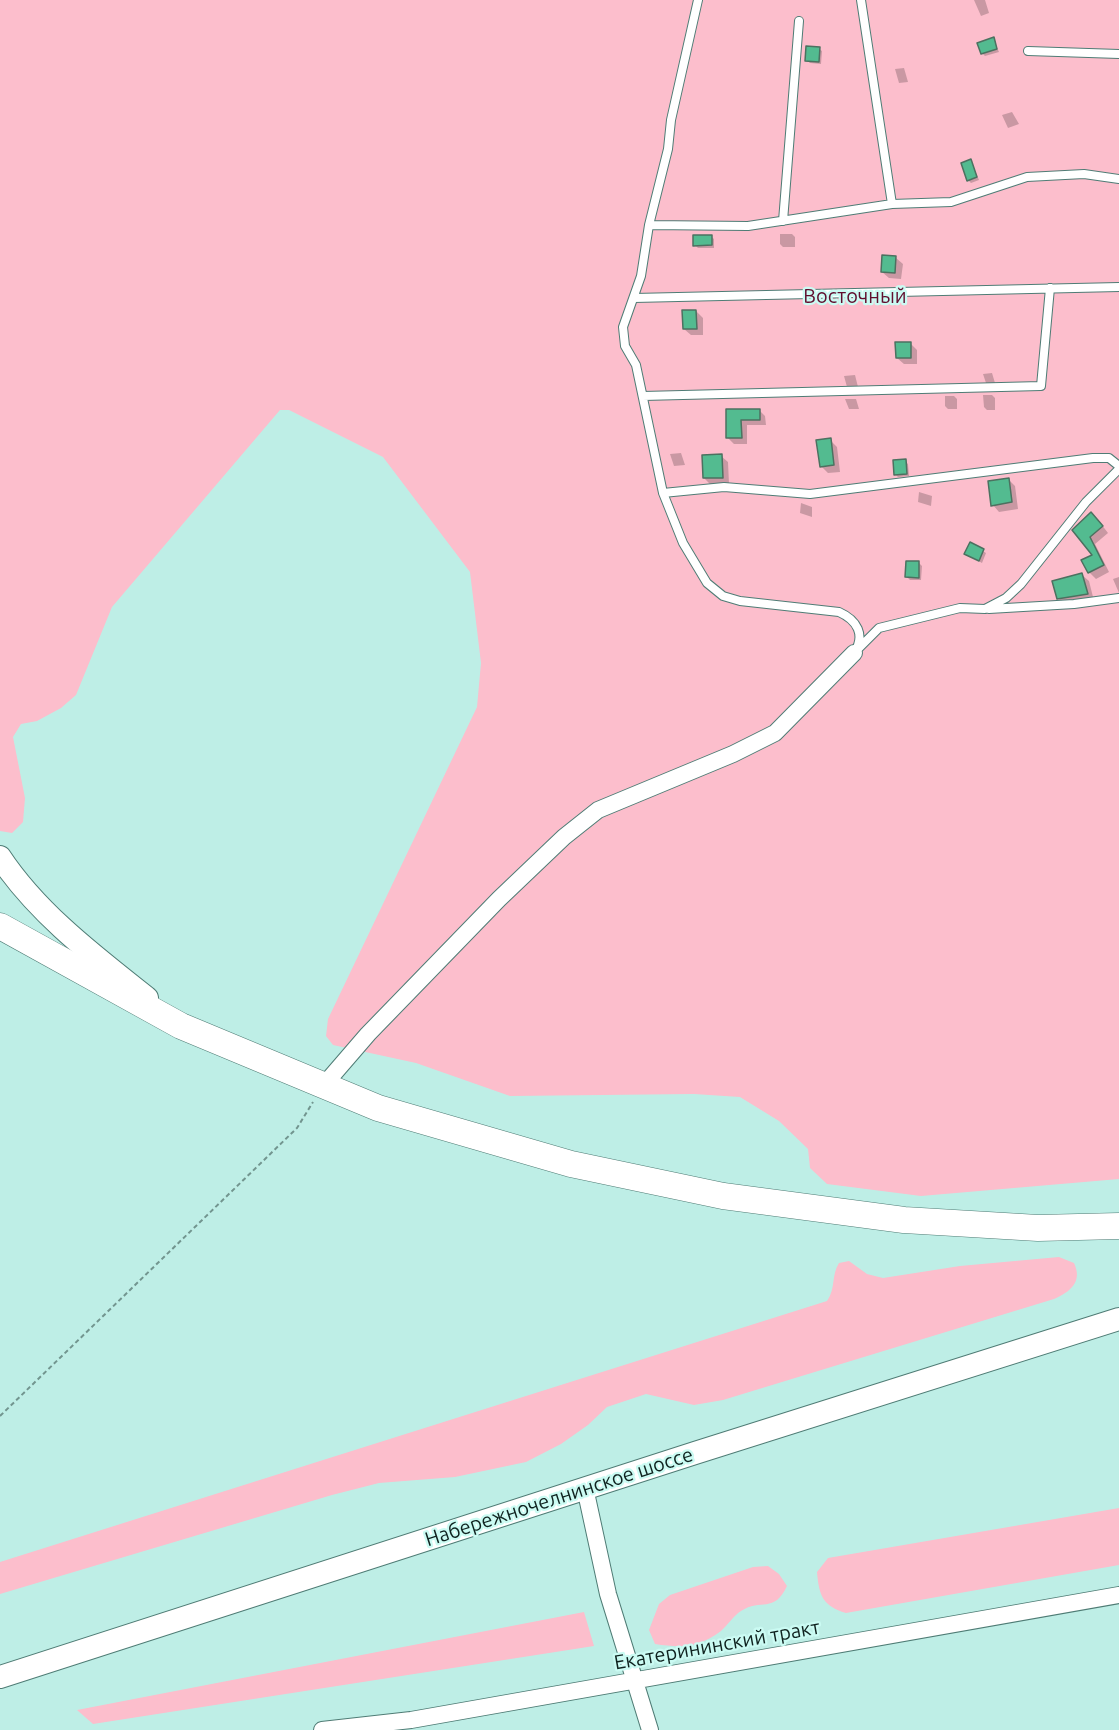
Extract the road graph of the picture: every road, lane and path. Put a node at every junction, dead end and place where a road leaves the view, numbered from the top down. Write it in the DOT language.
graph roads {
  1 [pos="698,0"];
  2 [pos="861,0"];
  3 [pos="799,21"];
  4 [pos="1028,51"];
  5 [pos="1119,54"];
  6 [pos="1119,179"];
  7 [pos="892,204"];
  8 [pos="783,221"];
  9 [pos="649,225"];
  10 [pos="1119,287"];
  11 [pos="1050,288"];
  12 [pos="634,298"];
  13 [pos="643,396"];
  14 [pos="1119,468"];
  15 [pos="663,493"];
  16 [pos="1119,598"];
  17 [pos="985,609"];
  18 [pos="854,653"];
  19 [pos="0,857"];
  20 [pos="0,926"];
  21 [pos="181,1026"];
  22 [pos="324,1084"];
  23 [pos="1119,1226"];
  24 [pos="1119,1319"];
  25 [pos="0,1416"];
  26 [pos="585,1488"];
  27 [pos="1119,1595"];
  28 [pos="0,1677"];
  29 [pos="637,1681"];
  30 [pos="412,1725"];
  31 [pos="322,1730"];
  32 [pos="650,1730"];
  1 -- 9 [label="lane"];
  2 -- 7 [label="lane"];
  3 -- 8 [label="lane"];
  4 -- 5 [label="lane"];
  6 -- 7 [label="lane"];
  7 -- 8 [label="lane"];
  8 -- 9 [label="lane"];
  9 -- 12 [label="lane"];
  10 -- 11 [label="lane"];
  11 -- 12 [label="lane"];
  11 -- 13 [label="lane"];
  12 -- 13 [label="lane"];
  13 -- 15 [label="lane"];
  14 -- 15 [label="lane"];
  14 -- 17 [label="lane"];
  15 -- 18 [label="lane"];
  16 -- 17 [label="lane"];
  17 -- 18 [label="lane"];
  18 -- 22 [label="street"];
  19 -- 21 [label="main road"];
  20 -- 21 [label="main road"];
  21 -- 22 [label="main road"];
  22 -- 23 [label="main road"];
  22 -- 25 [label="path"];
  24 -- 26 [label="main road, Набережночелнинское шоссе"];
  26 -- 28 [label="main road, Набережночелнинское шоссе"];
  26 -- 29 [label="street"];
  27 -- 29 [label="street, Екатерининский тракт"];
  29 -- 30 [label="street, Екатерининский тракт"];
  29 -- 32 [label="street"];
  30 -- 31 [label="street, Екатерининский тракт"];
}
